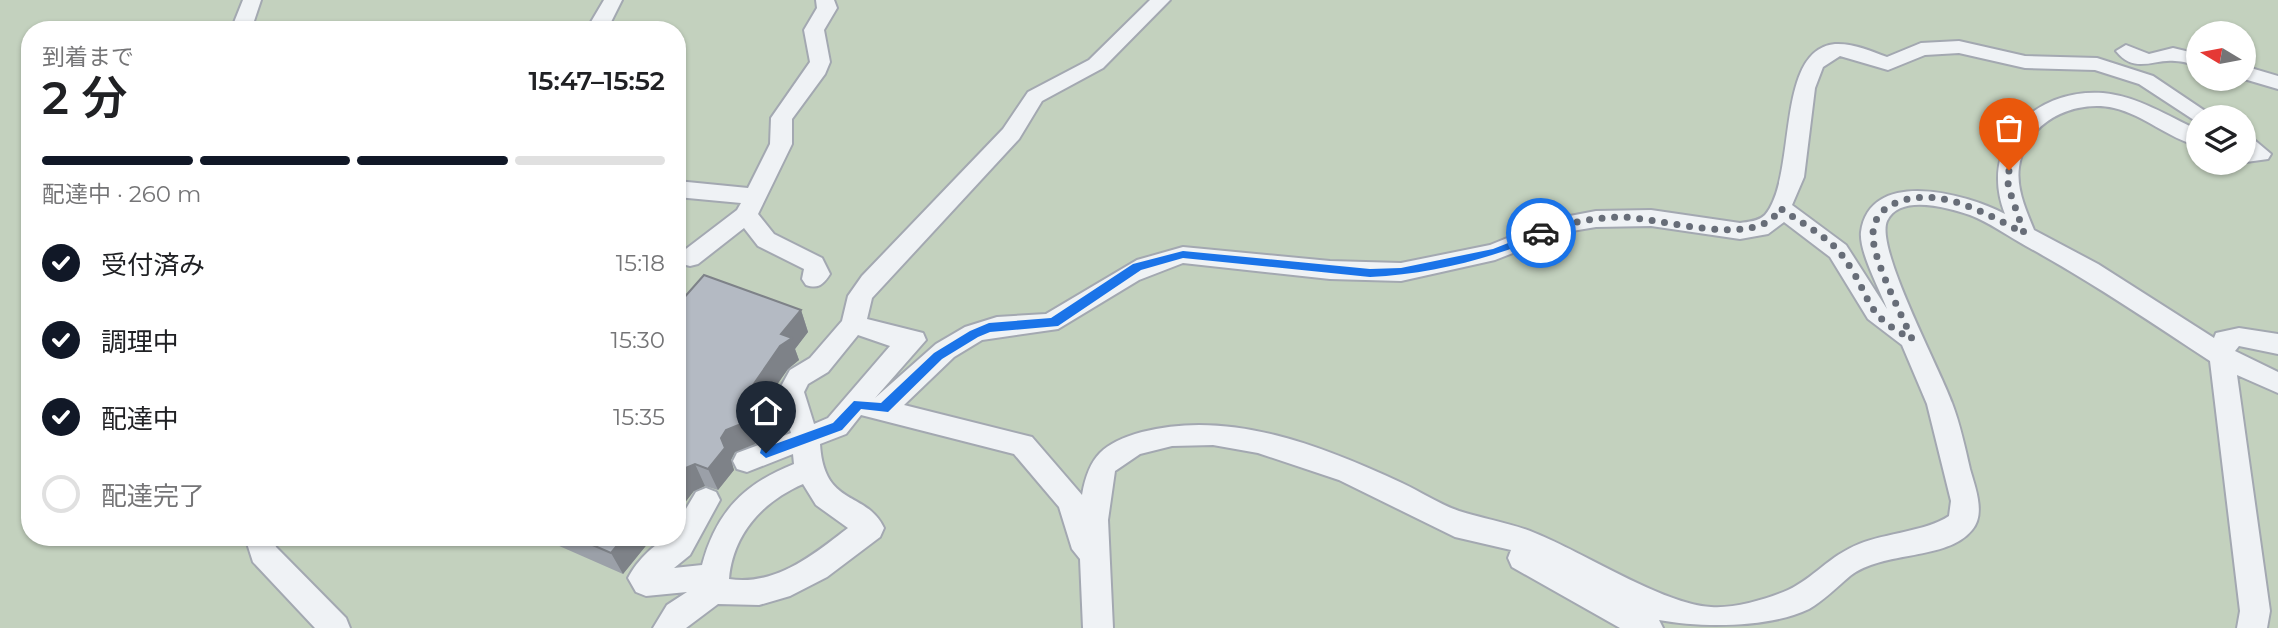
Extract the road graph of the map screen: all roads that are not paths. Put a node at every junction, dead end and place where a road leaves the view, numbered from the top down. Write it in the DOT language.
graph roads {
  1 [pos="252,0"];
  2 [pos="612,0"];
  3 [pos="1161,0"];
  4 [pos="828,3"];
  5 [pos="245,21"];
  6 [pos="602,21"];
  7 [pos="2126,51"];
  8 [pos="2186,57"];
  9 [pos="2256,76"];
  10 [pos="2278,83"];
  11 [pos="2186,106"];
  12 [pos="2186,133"];
  13 [pos="686,191"];
  14 [pos="749,205"];
  15 [pos="1780,208"];
  16 [pos="2024,233"];
  17 [pos="690,258"];
  18 [pos="814,279"];
  19 [pos="853,324"];
  20 [pos="1912,339"];
  21 [pos="2278,344"];
  22 [pos="2222,356"];
  23 [pos="2278,383"];
  24 [pos="871,406"];
  25 [pos="806,439"];
  26 [pos="747,461"];
  27 [pos="808,470"];
  28 [pos="706,500"];
  29 [pos="1453,521"];
  30 [pos="686,535"];
  31 [pos="261,546"];
  32 [pos="680,546"];
  33 [pos="713,583"];
  34 [pos="1097,584"];
  35 [pos="1748,622"];
  36 [pos="335,628"];
  37 [pos="668,628"];
  38 [pos="1088,628"];
  39 [pos="1098,628"];
  40 [pos="1648,628"];
  41 [pos="2252,628"];
  1 -- 5 [label="street"];
  2 -- 6 [label="street"];
  3 -- 19 [label="street"];
  4 -- 14 [label="street"];
  7 -- 8 [label="street"];
  9 -- 10 [label="street"];
  11 -- 15 [label="street"];
  12 -- 16 [label="street"];
  13 -- 14 [label="street"];
  14 -- 17 [label="street"];
  14 -- 18 [label="street"];
  15 -- 20 [label="street"];
  15 -- 24 [label="street"];
  16 -- 20 [label="street"];
  16 -- 22 [label="street"];
  19 -- 24 [label="street"];
  19 -- 25 [label="street"];
  20 -- 35 [label="street"];
  21 -- 22 [label="street"];
  22 -- 23 [label="street"];
  22 -- 41 [label="street"];
  24 -- 25 [label="street"];
  24 -- 34 [label="street"];
  25 -- 26 [label="street"];
  25 -- 27 [label="street"];
  27 -- 33 [label="street"];
  27 -- 33 [label="street"];
  28 -- 30 [label="street"];
  29 -- 34 [label="street"];
  29 -- 35 [label="street"];
  29 -- 40 [label="street"];
  31 -- 36 [label="street"];
  32 -- 33 [label="street"];
  33 -- 37 [label="street"];
  34 -- 38 [label="street"];
  34 -- 39 [label="street"];
}
